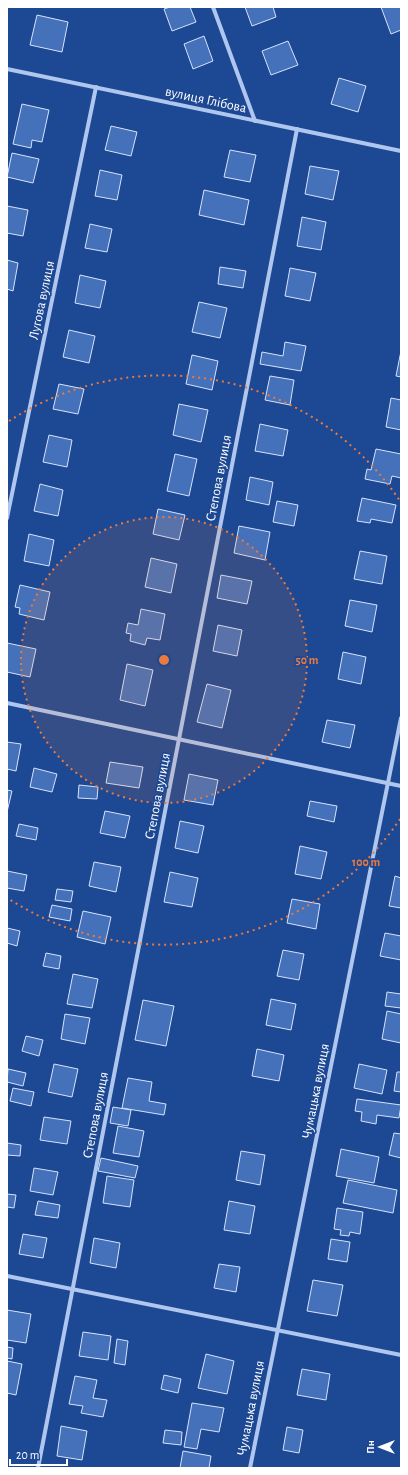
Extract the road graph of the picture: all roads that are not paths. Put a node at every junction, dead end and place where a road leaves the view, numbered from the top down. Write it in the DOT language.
graph roads {
  1 [pos="213,7"];
  2 [pos="7,69"];
  3 [pos="96,87"];
  4 [pos="255,121"];
  5 [pos="296,129"];
  6 [pos="401,151"];
  7 [pos="7,518"];
  8 [pos="7,704"];
  9 [pos="401,718"];
  10 [pos="179,739"];
  11 [pos="388,783"];
  12 [pos="401,786"];
  13 [pos="7,1276"];
  14 [pos="73,1289"];
  15 [pos="278,1330"];
  16 [pos="401,1355"];
  17 [pos="38,1468"];
  18 [pos="250,1468"];
  1 -- 4 [label="street"];
  2 -- 3 [label="street, вулиця Глібова"];
  3 -- 4 [label="street, вулиця Глібова"];
  3 -- 7 [label="street, Лугова вулиця"];
  4 -- 5 [label="street, вулиця Глібова"];
  5 -- 6 [label="street, вулиця Глібова"];
  5 -- 10 [label="street, Степова вулиця"];
  8 -- 10 [label="street"];
  9 -- 11 [label="street, Чумацька вулиця"];
  10 -- 11 [label="street"];
  10 -- 14 [label="street, Степова вулиця"];
  11 -- 12 [label="street"];
  11 -- 15 [label="street, Чумацька вулиця"];
  13 -- 14 [label="street"];
  14 -- 15 [label="street"];
  14 -- 17 [label="street, Степова вулиця"];
  15 -- 16 [label="street"];
  15 -- 18 [label="street, Чумацька вулиця"];
}
